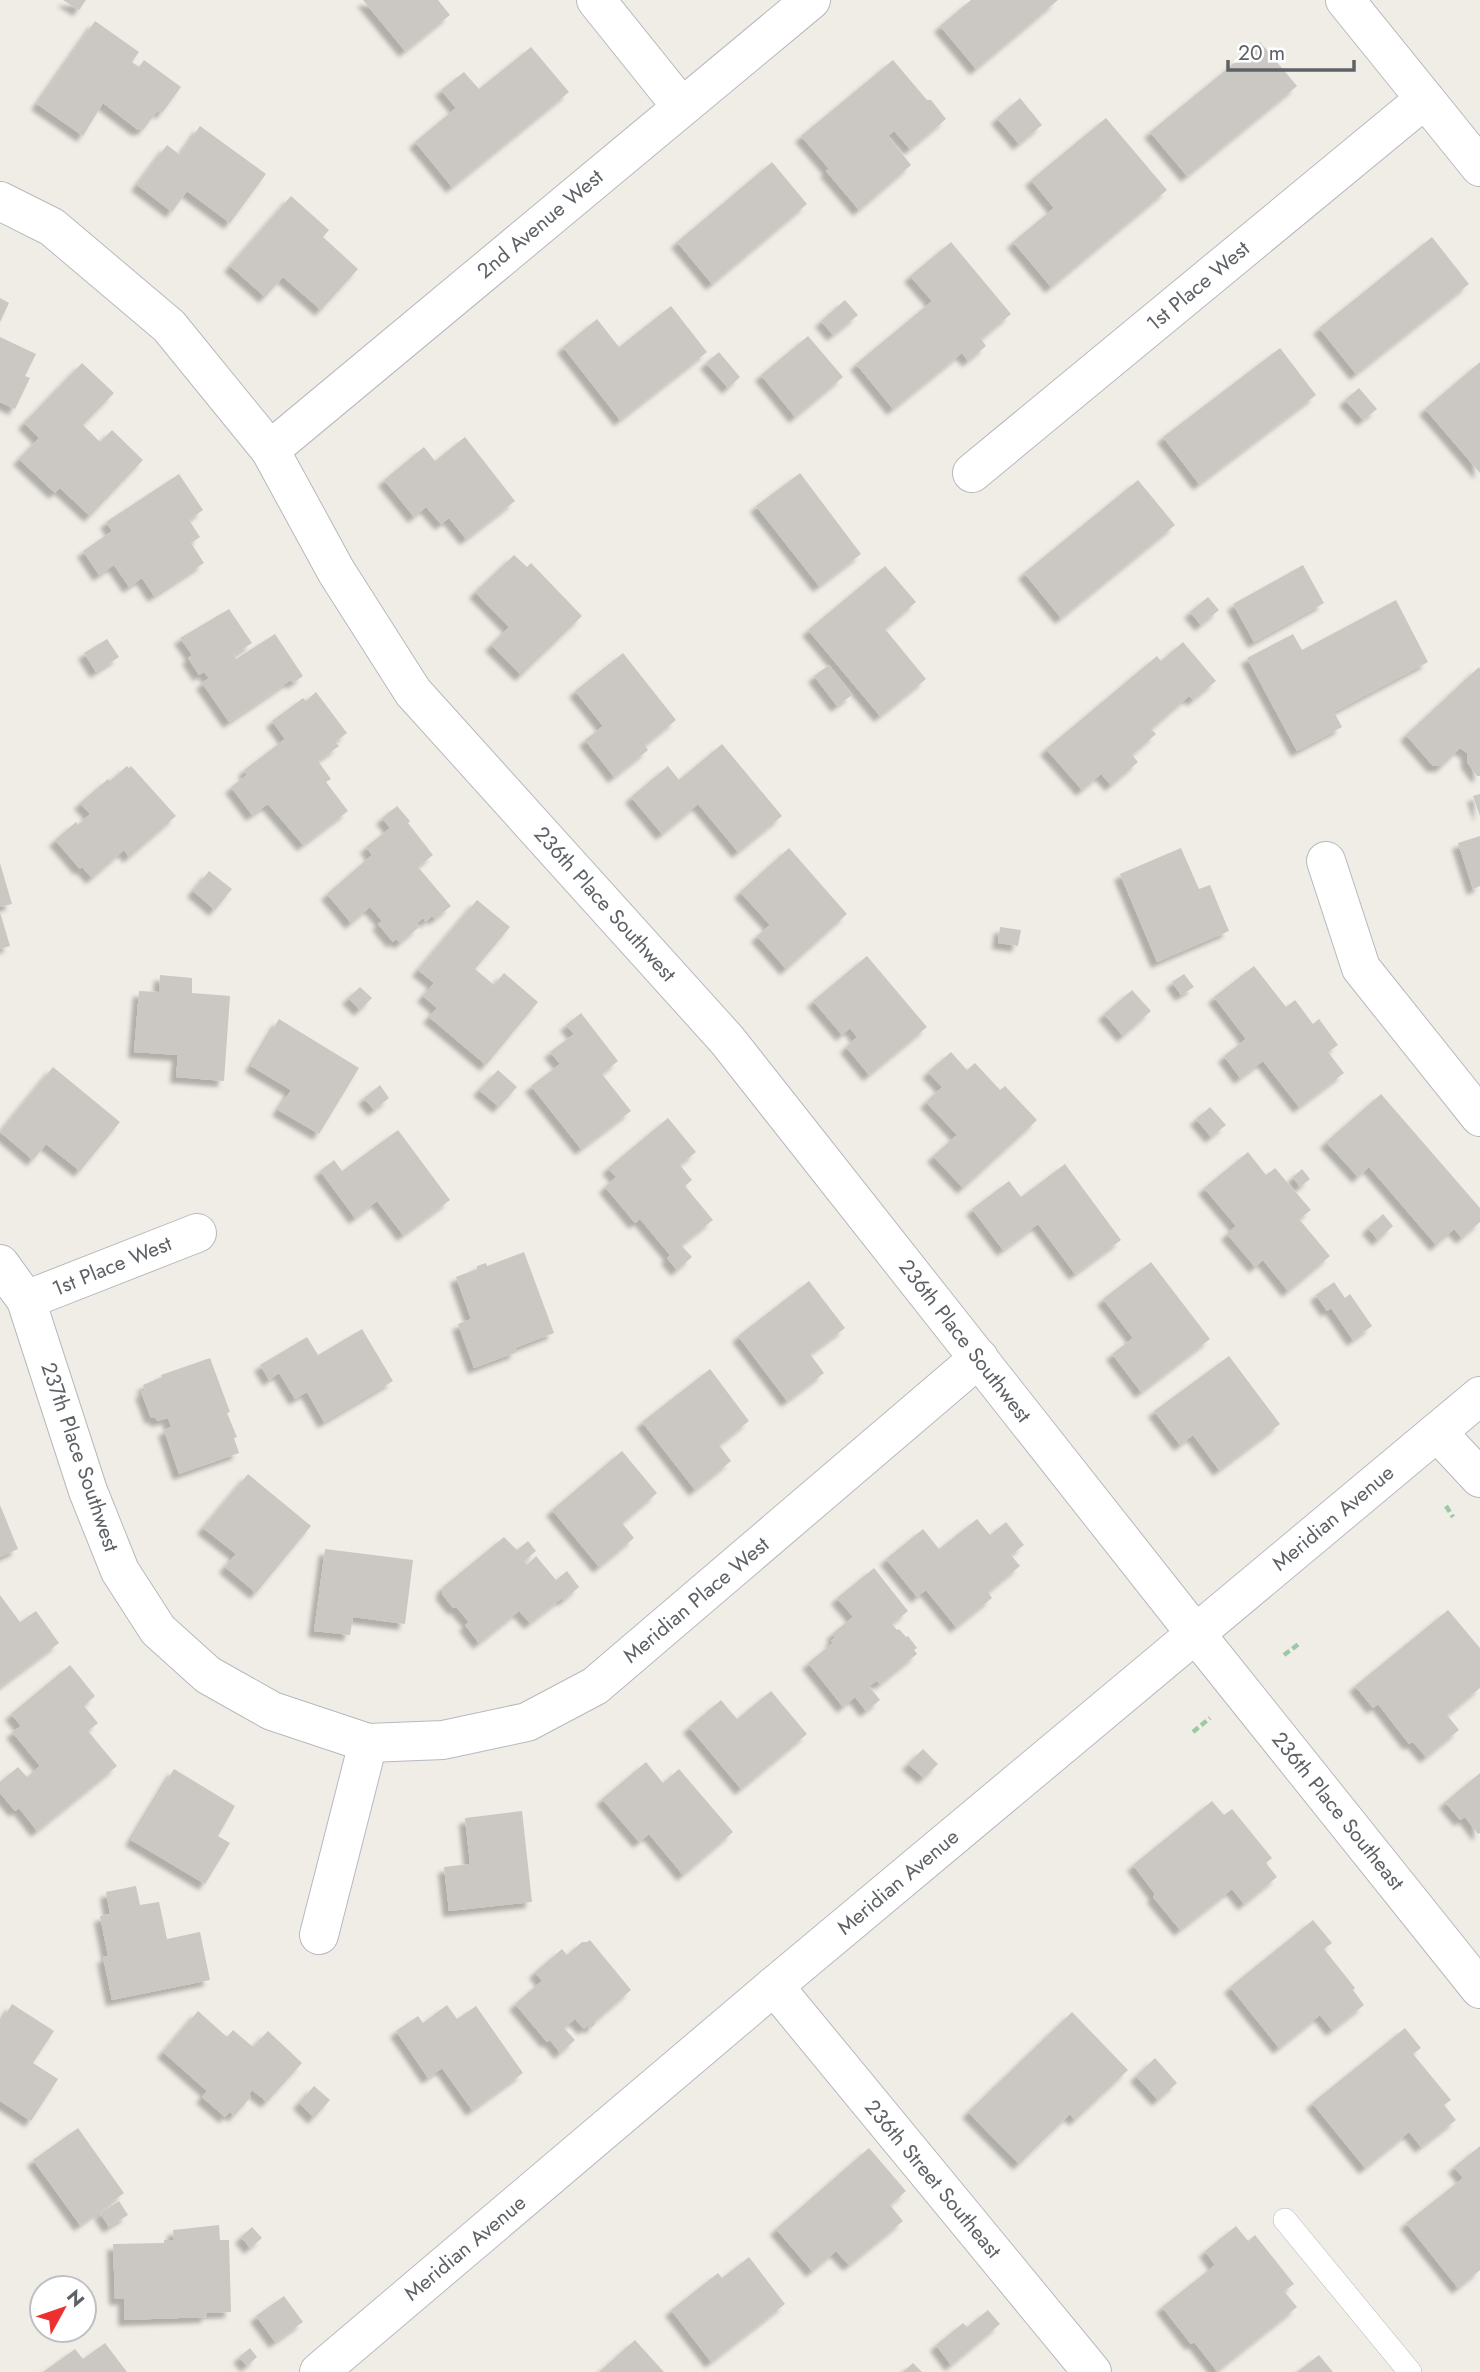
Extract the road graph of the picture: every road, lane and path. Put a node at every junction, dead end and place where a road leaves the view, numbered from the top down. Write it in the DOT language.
graph roads {
  1 [pos="596,0"];
  2 [pos="811,0"];
  3 [pos="1345,0"];
  4 [pos="1424,99"];
  5 [pos="681,106"];
  6 [pos="1480,167"];
  7 [pos="0,201"];
  8 [pos="270,450"];
  9 [pos="972,473"];
  10 [pos="1326,861"];
  11 [pos="1480,1116"];
  12 [pos="197,1233"];
  13 [pos="0,1264"];
  14 [pos="26,1300"];
  15 [pos="979,1359"];
  16 [pos="1480,1396"];
  17 [pos="1437,1432"];
  18 [pos="1480,1478"];
  19 [pos="1444,1503"];
  20 [pos="1453,1517"];
  21 [pos="1195,1633"];
  22 [pos="1300,1643"];
  23 [pos="1284,1655"];
  24 [pos="1213,1716"];
  25 [pos="1193,1732"];
  26 [pos="368,1742"];
  27 [pos="319,1935"];
  28 [pos="774,1986"];
  29 [pos="1480,1989"];
  30 [pos="1286,2220"];
  31 [pos="319,2372"];
  32 [pos="1092,2372"];
  33 [pos="1410,2372"];
  1 -- 5 [label="street"];
  2 -- 5 [label="street, 2nd Avenue West"];
  3 -- 4 [label="street"];
  4 -- 6 [label="street"];
  4 -- 9 [label="street, 1st Place West"];
  5 -- 8 [label="street, 2nd Avenue West"];
  7 -- 8 [label="street, 236th Place Southwest"];
  8 -- 15 [label="street, 236th Place Southwest"];
  10 -- 11 [label="street"];
  12 -- 14 [label="street, 1st Place West"];
  13 -- 14 [label="street, 237th Place Southwest"];
  14 -- 26 [label="street, 237th Place Southwest"];
  15 -- 21 [label="street, 236th Place Southwest"];
  15 -- 26 [label="street, Meridian Place West"];
  16 -- 17 [label="street, Meridian Avenue"];
  17 -- 18 [label="street"];
  17 -- 21 [label="street, Meridian Avenue"];
  19 -- 20 [label="path"];
  21 -- 28 [label="street, Meridian Avenue"];
  21 -- 29 [label="street, 236th Place Southeast"];
  22 -- 23 [label="path"];
  24 -- 25 [label="path"];
  26 -- 27 [label="street"];
  28 -- 31 [label="street, Meridian Avenue"];
  28 -- 32 [label="street, 236th Street Southeast"];
  30 -- 33 [label="lane"];
}
